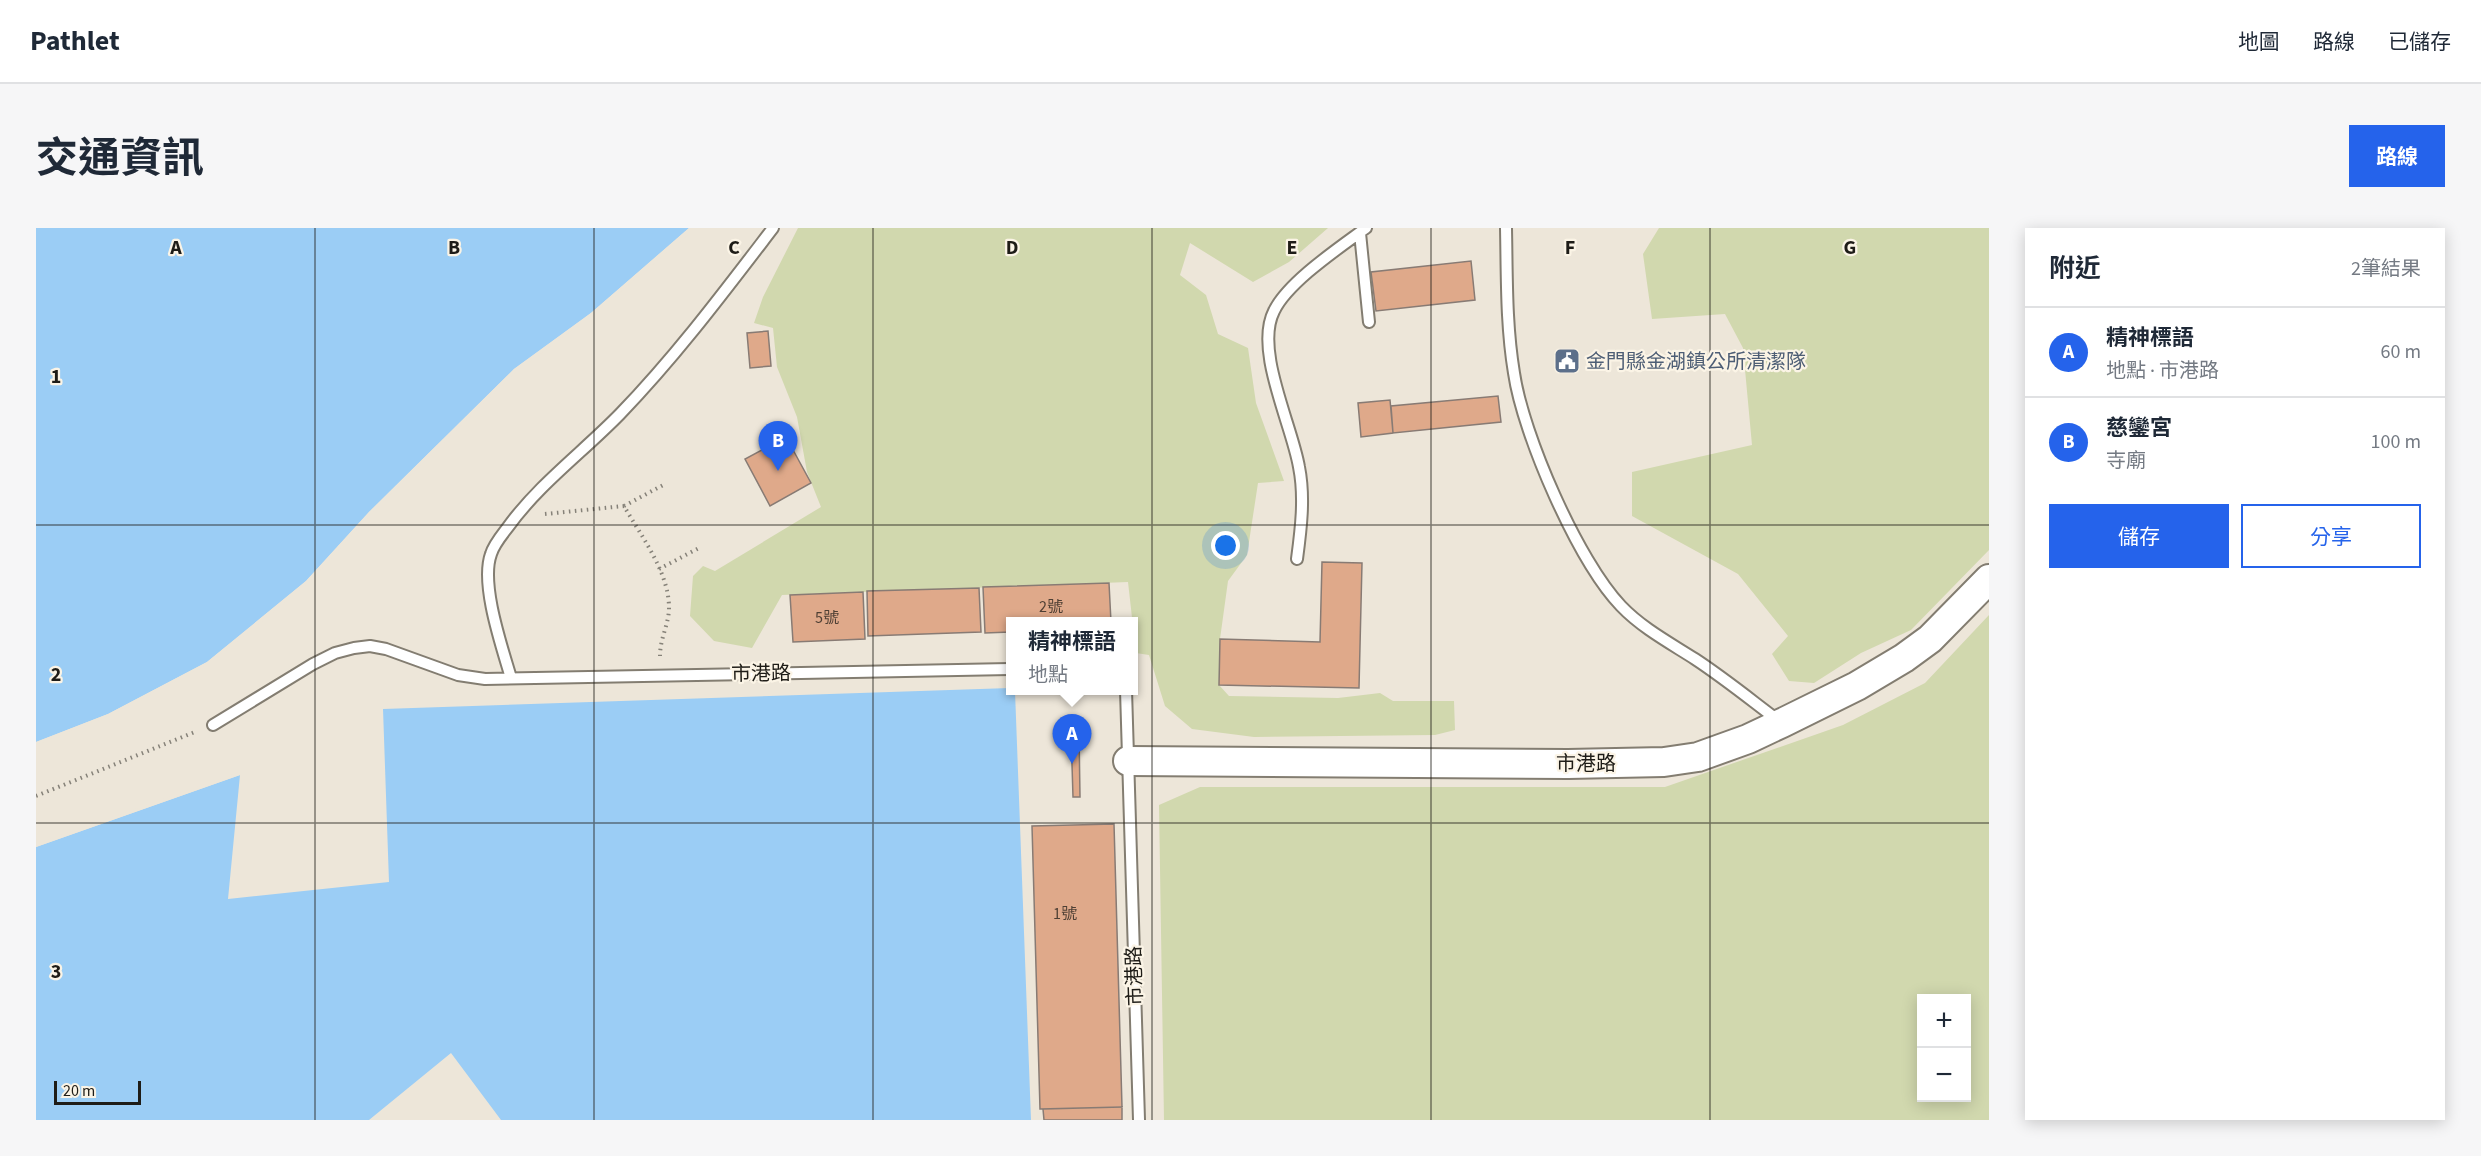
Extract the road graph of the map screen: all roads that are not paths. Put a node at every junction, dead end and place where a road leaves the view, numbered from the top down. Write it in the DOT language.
graph roads {
  1 [pos="773,228"];
  2 [pos="1506,228"];
  3 [pos="1363,230"];
  4 [pos="1369,322"];
  5 [pos="1297,559"];
  6 [pos="1989,579"];
  7 [pos="1006,669"];
  8 [pos="511,678"];
  9 [pos="1126,695"];
  10 [pos="1782,723"];
  11 [pos="213,725"];
  12 [pos="1128,761"];
  13 [pos="1138,1120"];
  1 -- 8 [label="lane"];
  2 -- 10 [label="lane"];
  3 -- 4 [label="lane"];
  3 -- 5 [label="lane"];
  6 -- 10 [label="street, 市港路"];
  7 -- 8 [label="lane, 市港路"];
  8 -- 11 [label="lane, 市港路"];
  9 -- 12 [label="lane, 市港路"];
  10 -- 12 [label="street, 市港路"];
  12 -- 13 [label="lane, 市港路"];
}
